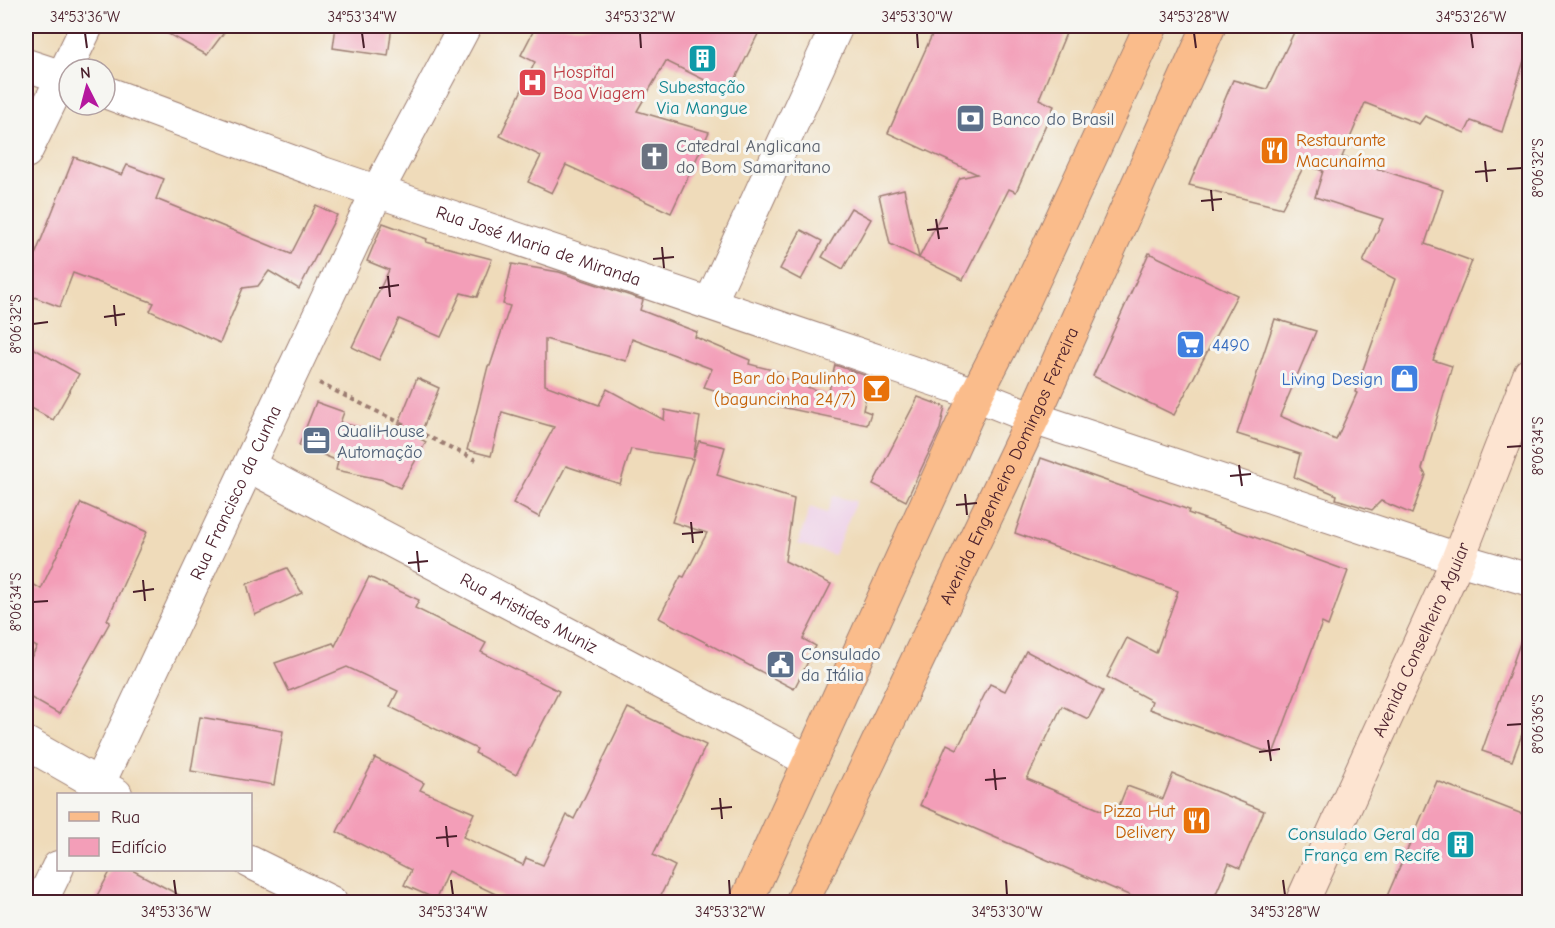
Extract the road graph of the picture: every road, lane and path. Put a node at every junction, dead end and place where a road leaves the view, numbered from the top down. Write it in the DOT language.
graph roads {
  1 [pos="87,26"];
  2 [pos="465,26"];
  3 [pos="837,26"];
  4 [pos="1151,26"];
  5 [pos="1209,26"];
  6 [pos="74,57"];
  7 [pos="26,65"];
  8 [pos="57,75"];
  9 [pos="57,92"];
  10 [pos="117,96"];
  11 [pos="26,152"];
  12 [pos="377,192"];
  13 [pos="710,303"];
  14 [pos="294,371"];
  15 [pos="1530,374"];
  16 [pos="976,395"];
  17 [pos="1032,418"];
  18 [pos="476,460"];
  19 [pos="249,466"];
  20 [pos="1458,559"];
  21 [pos="1530,580"];
  22 [pos="26,743"];
  23 [pos="810,761"];
  24 [pos="103,792"];
  25 [pos="252,863"];
  26 [pos="57,869"];
  27 [pos="41,903"];
  28 [pos="332,903"];
  29 [pos="746,903"];
  30 [pos="802,903"];
  31 [pos="1302,903"];
  1 -- 6 [label="street"];
  2 -- 12 [label="street, Rua Francisco da Cunha"];
  3 -- 13 [label="street"];
  4 -- 16 [label="main road"];
  5 -- 17 [label="main road, Avenida Engenheiro Domingos Ferreira"];
  7 -- 8 [label="street"];
  9 -- 11 [label="street"];
  10 -- 12 [label="street, Rua José Maria de Miranda"];
  12 -- 13 [label="street, Rua José Maria de Miranda"];
  12 -- 14 [label="street, Rua Francisco da Cunha"];
  13 -- 16 [label="street, Rua José Maria de Miranda"];
  14 -- 18 [label="path"];
  14 -- 19 [label="street, Rua Francisco da Cunha"];
  15 -- 20 [label="main road, Avenida Conselheiro Aguiar"];
  16 -- 17 [label="street, Rua José Maria de Miranda"];
  16 -- 23 [label="main road"];
  17 -- 20 [label="street, Rua José Maria de Miranda"];
  17 -- 30 [label="main road, Avenida Engenheiro Domingos Ferreira"];
  19 -- 23 [label="street, Rua Aristides Muniz"];
  19 -- 24 [label="street, Rua Francisco da Cunha"];
  20 -- 21 [label="street, Rua José Maria de Miranda"];
  20 -- 31 [label="main road, Avenida Conselheiro Aguiar"];
  22 -- 24 [label="street"];
  23 -- 29 [label="main road"];
  25 -- 28 [label="street"];
  26 -- 27 [label="street"];
}
